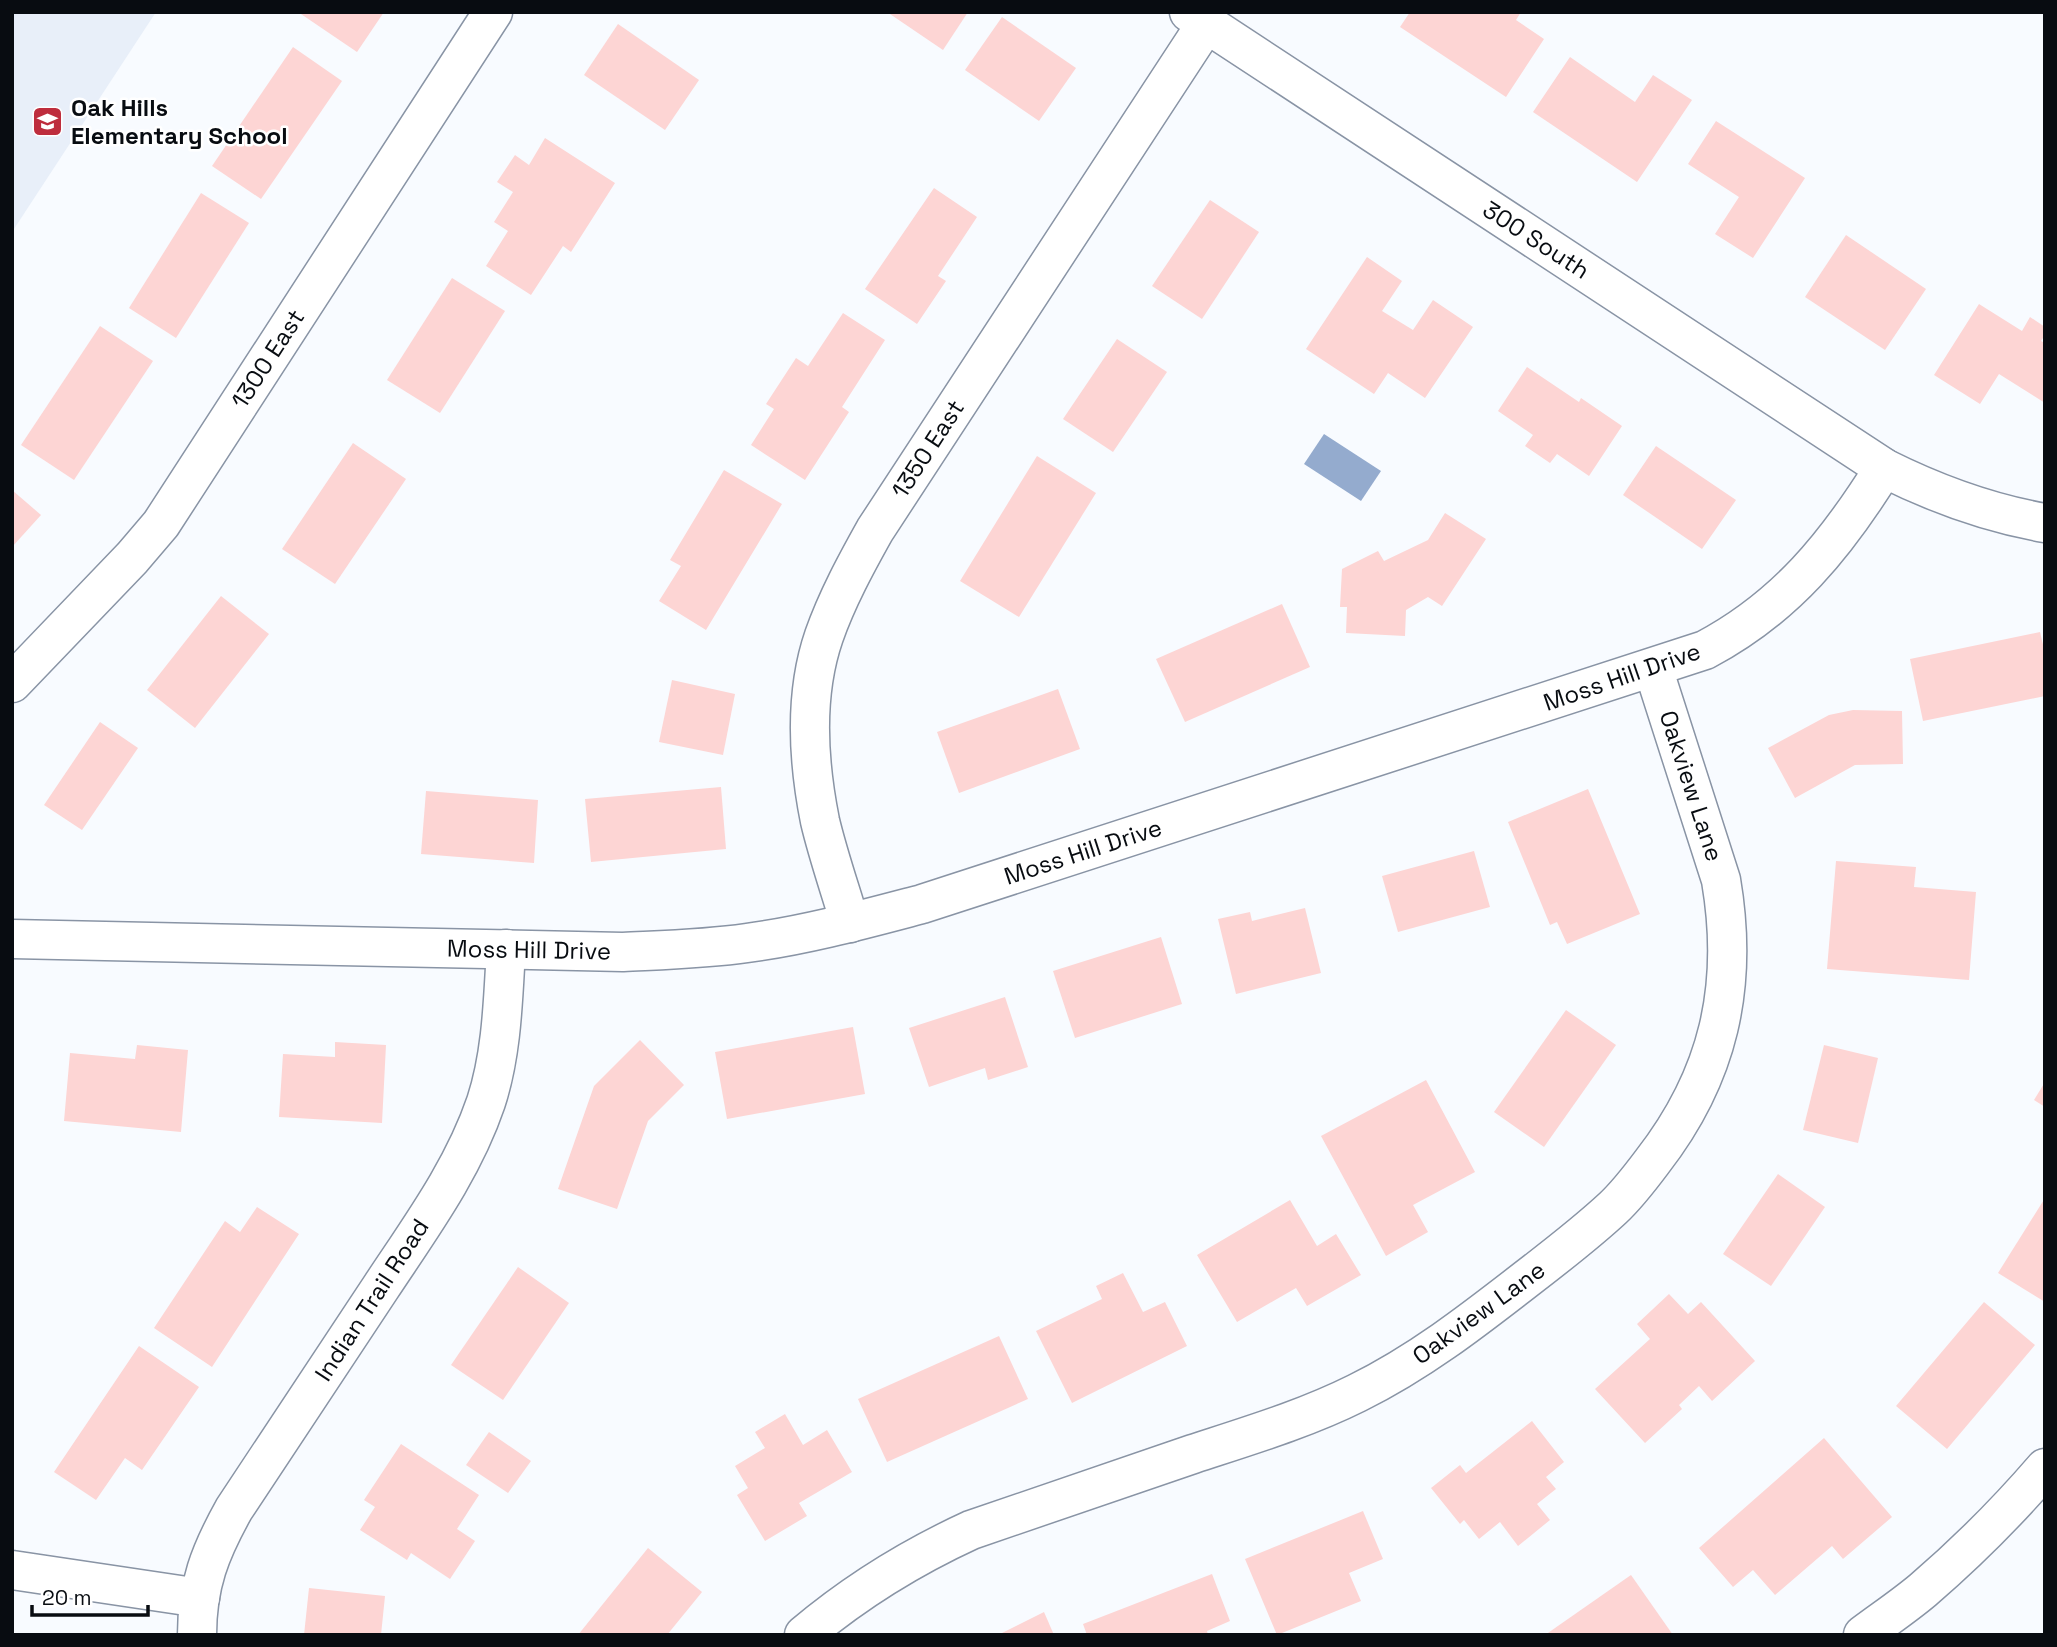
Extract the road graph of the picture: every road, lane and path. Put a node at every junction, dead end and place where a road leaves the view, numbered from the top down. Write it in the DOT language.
graph roads {
  1 [pos="493,12"];
  2 [pos="1197,18"];
  3 [pos="1884,468"];
  4 [pos="2045,523"];
  5 [pos="1653,668"];
  6 [pos="12,683"];
  7 [pos="850,923"];
  8 [pos="12,939"];
  9 [pos="506,949"];
  10 [pos="2045,1468"];
  11 [pos="12,1570"];
  12 [pos="199,1617"];
  13 [pos="804,1635"];
  14 [pos="1863,1635"];
  1 -- 6 [label="street, 1300 East"];
  2 -- 3 [label="street, 300 South"];
  2 -- 7 [label="street, 1350 East"];
  3 -- 4 [label="street"];
  3 -- 5 [label="street, Moss Hill Drive"];
  5 -- 7 [label="street, Moss Hill Drive"];
  5 -- 13 [label="street, Oakview Lane"];
  7 -- 9 [label="street, Moss Hill Drive"];
  8 -- 9 [label="street, Moss Hill Drive"];
  9 -- 12 [label="street, Indian Trail Road"];
  10 -- 14 [label="street"];
  11 -- 12 [label="street"];
}
